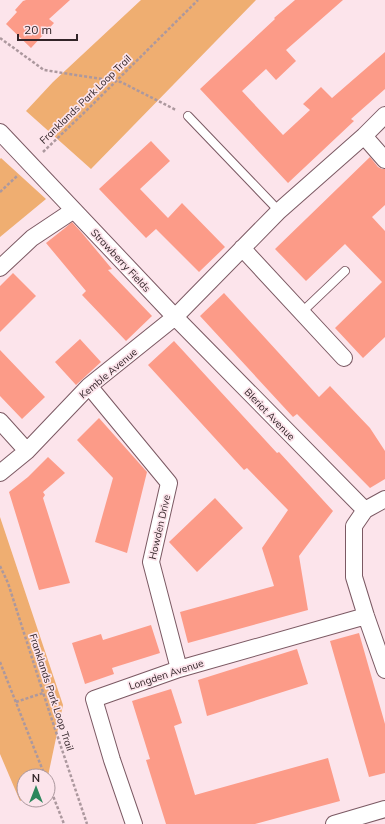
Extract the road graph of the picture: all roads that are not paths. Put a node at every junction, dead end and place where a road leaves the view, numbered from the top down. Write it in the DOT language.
graph roads {
  1 [pos="385,115"];
  2 [pos="188,116"];
  3 [pos="0,132"];
  4 [pos="364,136"];
  5 [pos="385,160"];
  6 [pos="74,210"];
  7 [pos="279,211"];
  8 [pos="242,248"];
  9 [pos="0,268"];
  10 [pos="345,271"];
  11 [pos="302,312"];
  12 [pos="175,317"];
  13 [pos="344,358"];
  14 [pos="90,386"];
  15 [pos="0,421"];
  16 [pos="27,451"];
  17 [pos="0,473"];
  18 [pos="385,499"];
  19 [pos="364,510"];
  20 [pos="366,616"];
  21 [pos="179,668"];
  22 [pos="385,670"];
  23 [pos="385,810"];
  24 [pos="134,824"];
  25 [pos="334,824"];
  1 -- 4 [label="street"];
  2 -- 7 [label="lane"];
  3 -- 6 [label="street, Strawberry Fields"];
  4 -- 5 [label="street"];
  4 -- 7 [label="street"];
  6 -- 9 [label="street"];
  6 -- 12 [label="street, Strawberry Fields"];
  7 -- 8 [label="street"];
  8 -- 11 [label="street"];
  8 -- 12 [label="street"];
  10 -- 11 [label="lane"];
  11 -- 13 [label="street"];
  12 -- 14 [label="street, Kemble Avenue"];
  12 -- 19 [label="street, Bleriot Avenue"];
  14 -- 16 [label="street, Kemble Avenue"];
  14 -- 21 [label="street, Howden Drive"];
  15 -- 16 [label="street"];
  16 -- 17 [label="street, Kemble Avenue"];
  18 -- 19 [label="street"];
  19 -- 20 [label="street"];
  20 -- 21 [label="street, Longden Avenue"];
  20 -- 22 [label="street"];
  21 -- 24 [label="street, Longden Avenue"];
  23 -- 25 [label="street"];
}
